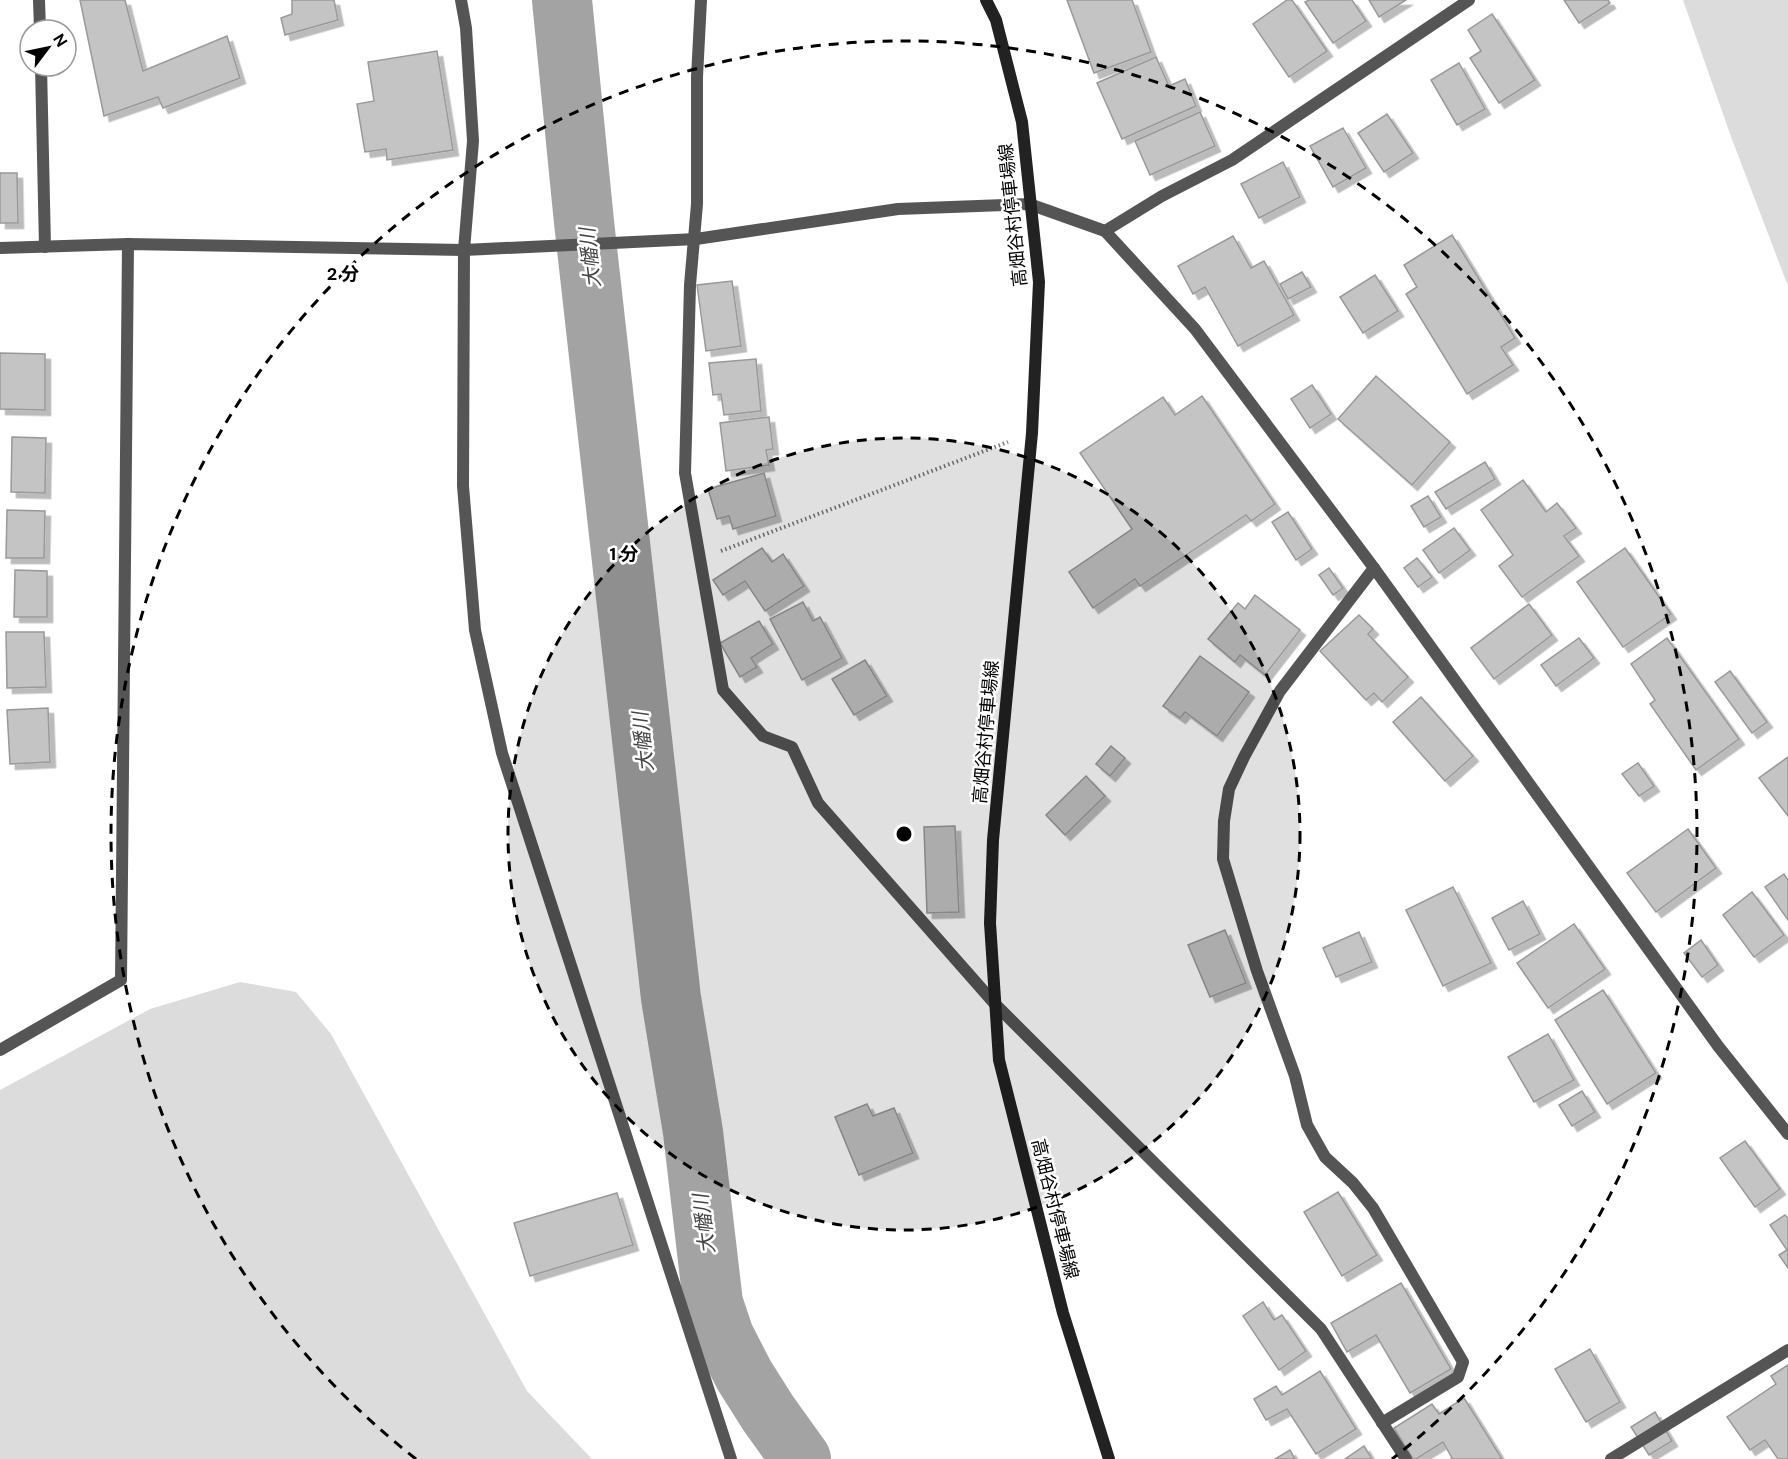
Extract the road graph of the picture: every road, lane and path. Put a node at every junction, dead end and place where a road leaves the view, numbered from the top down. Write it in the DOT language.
graph roads {
  1 [pos="39,0"];
  2 [pos="461,0"];
  3 [pos="701,0"];
  4 [pos="986,0"];
  5 [pos="1469,0"];
  6 [pos="40,18"];
  7 [pos="41,78"];
  8 [pos="1029,204"];
  9 [pos="1105,231"];
  10 [pos="696,239"];
  11 [pos="128,244"];
  12 [pos="45,247"];
  13 [pos="0,248"];
  14 [pos="464,250"];
  15 [pos="1032,433"];
  16 [pos="700,559"];
  17 [pos="1374,568"];
  18 [pos="995,1004"];
  19 [pos="0,1050"];
  20 [pos="1788,1134"];
  21 [pos="1788,1350"];
  22 [pos="1382,1423"];
  23 [pos="730,1459"];
  24 [pos="1109,1459"];
  25 [pos="1406,1459"];
  26 [pos="1611,1459"];
  1 -- 6 [label="street"];
  2 -- 14 [label="street"];
  3 -- 10 [label="street"];
  4 -- 8 [label="main road, 高畑谷村停車場線"];
  5 -- 9 [label="street"];
  7 -- 12 [label="street"];
  8 -- 9 [label="street"];
  8 -- 10 [label="street"];
  8 -- 15 [label="main road, 高畑谷村停車場線"];
  9 -- 17 [label="street"];
  10 -- 14 [label="street"];
  10 -- 16 [label="street"];
  11 -- 12 [label="street"];
  11 -- 14 [label="street"];
  11 -- 19 [label="street"];
  12 -- 13 [label="street"];
  14 -- 23 [label="street"];
  15 -- 16 [label="path"];
  15 -- 18 [label="main road, 高畑谷村停車場線"];
  16 -- 18 [label="street"];
  17 -- 20 [label="street"];
  17 -- 22 [label="street"];
  18 -- 22 [label="street"];
  18 -- 24 [label="main road, 高畑谷村停車場線"];
  21 -- 26 [label="street"];
  22 -- 25 [label="street"];
}
